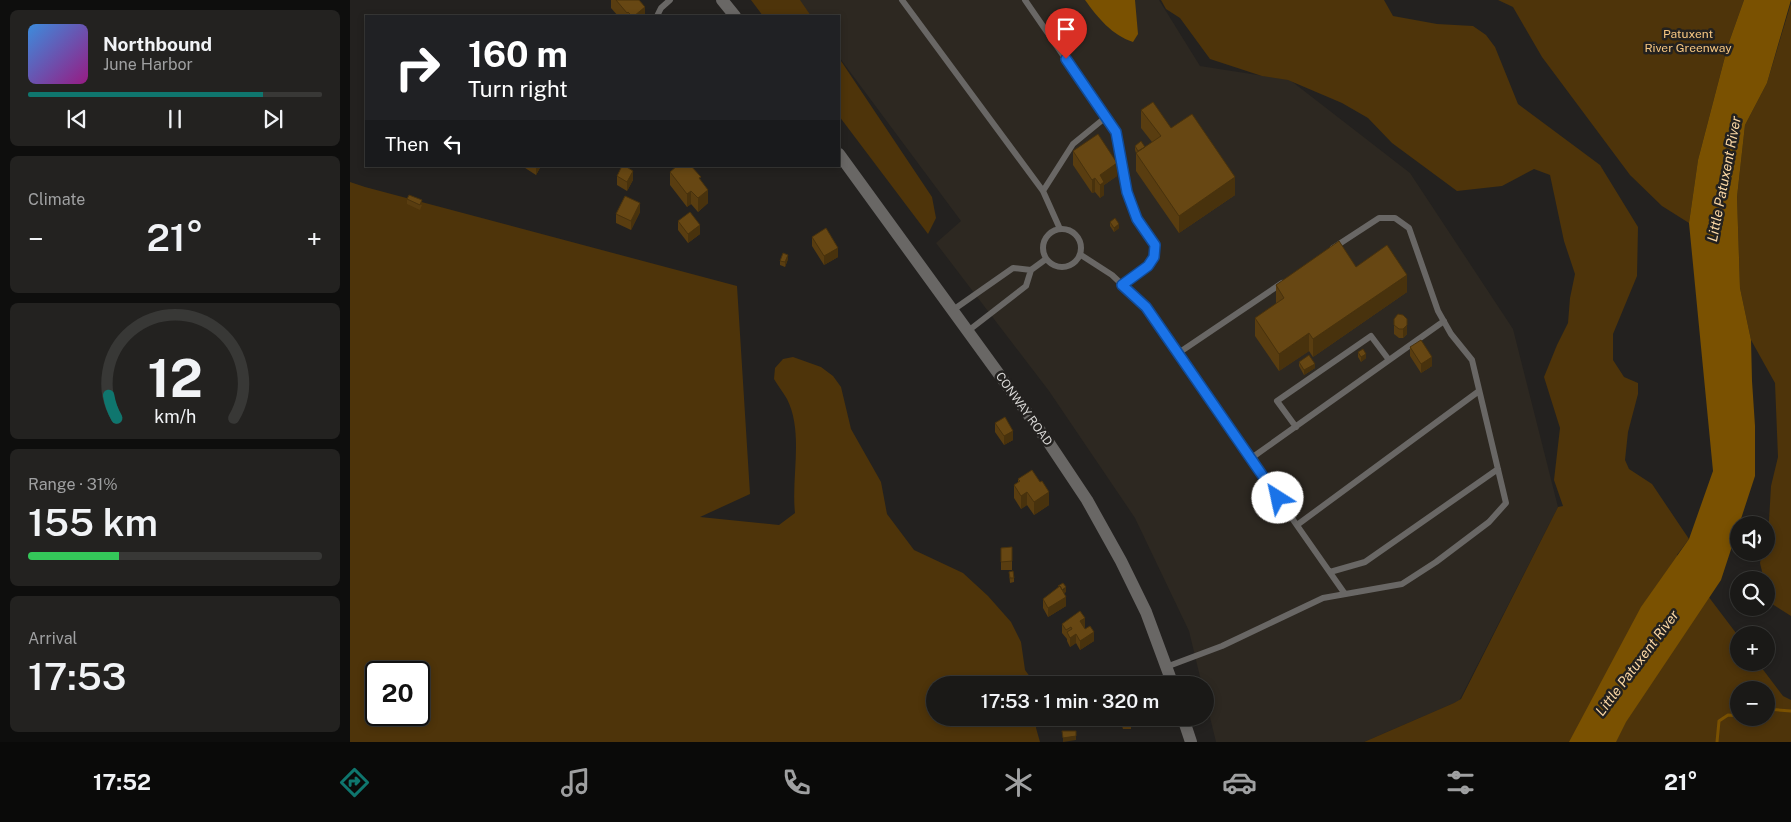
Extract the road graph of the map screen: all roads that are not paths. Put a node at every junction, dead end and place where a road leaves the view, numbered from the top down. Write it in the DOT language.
graph roads {
  1 [pos="670,0"];
  2 [pos="722,0"];
  3 [pos="902,0"];
  4 [pos="1025,0"];
  5 [pos="657,15"];
  6 [pos="733,15"];
  7 [pos="1106,118"];
  8 [pos="840,155"];
  9 [pos="1043,191"];
  10 [pos="1060,229"];
  11 [pos="1330,250"];
  12 [pos="1081,255"];
  13 [pos="1046,260"];
  14 [pos="1031,270"];
  15 [pos="1290,278"];
  16 [pos="1122,285"];
  17 [pos="953,310"];
  18 [pos="1444,321"];
  19 [pos="968,331"];
  20 [pos="1177,354"];
  21 [pos="1389,360"];
  22 [pos="1479,391"];
  23 [pos="1296,427"];
  24 [pos="1250,459"];
  25 [pos="1498,469"];
  26 [pos="1297,525"];
  27 [pos="1330,572"];
  28 [pos="1345,594"];
  29 [pos="1166,667"];
  30 [pos="1170,676"];
  31 [pos="1186,726"];
  32 [pos="1191,742"];
  1 -- 5 [label="lane"];
  2 -- 6 [label="street"];
  3 -- 9 [label="lane"];
  4 -- 7 [label="lane"];
  7 -- 9 [label="lane"];
  7 -- 16 [label="lane"];
  8 -- 17 [label="street, CONWAY ROAD"];
  9 -- 10 [label="lane"];
  10 -- 12 [label="lane"];
  10 -- 13 [label="lane"];
  11 -- 18 [label="lane"];
  12 -- 13 [label="lane"];
  12 -- 16 [label="lane"];
  13 -- 14 [label="lane"];
  14 -- 17 [label="lane"];
  14 -- 19 [label="lane"];
  15 -- 20 [label="lane"];
  16 -- 20 [label="lane"];
  17 -- 19 [label="street, CONWAY ROAD"];
  18 -- 21 [label="lane"];
  18 -- 22 [label="lane"];
  19 -- 29 [label="street, CONWAY ROAD"];
  20 -- 24 [label="lane"];
  21 -- 23 [label="lane"];
  21 -- 23 [label="lane"];
  22 -- 25 [label="lane"];
  22 -- 26 [label="lane"];
  23 -- 24 [label="lane"];
  24 -- 26 [label="lane"];
  25 -- 27 [label="lane"];
  25 -- 28 [label="lane"];
  26 -- 27 [label="lane"];
  27 -- 28 [label="lane"];
  28 -- 29 [label="lane"];
  29 -- 30 [label="street, CONWAY ROAD"];
  31 -- 32 [label="street"];
}
